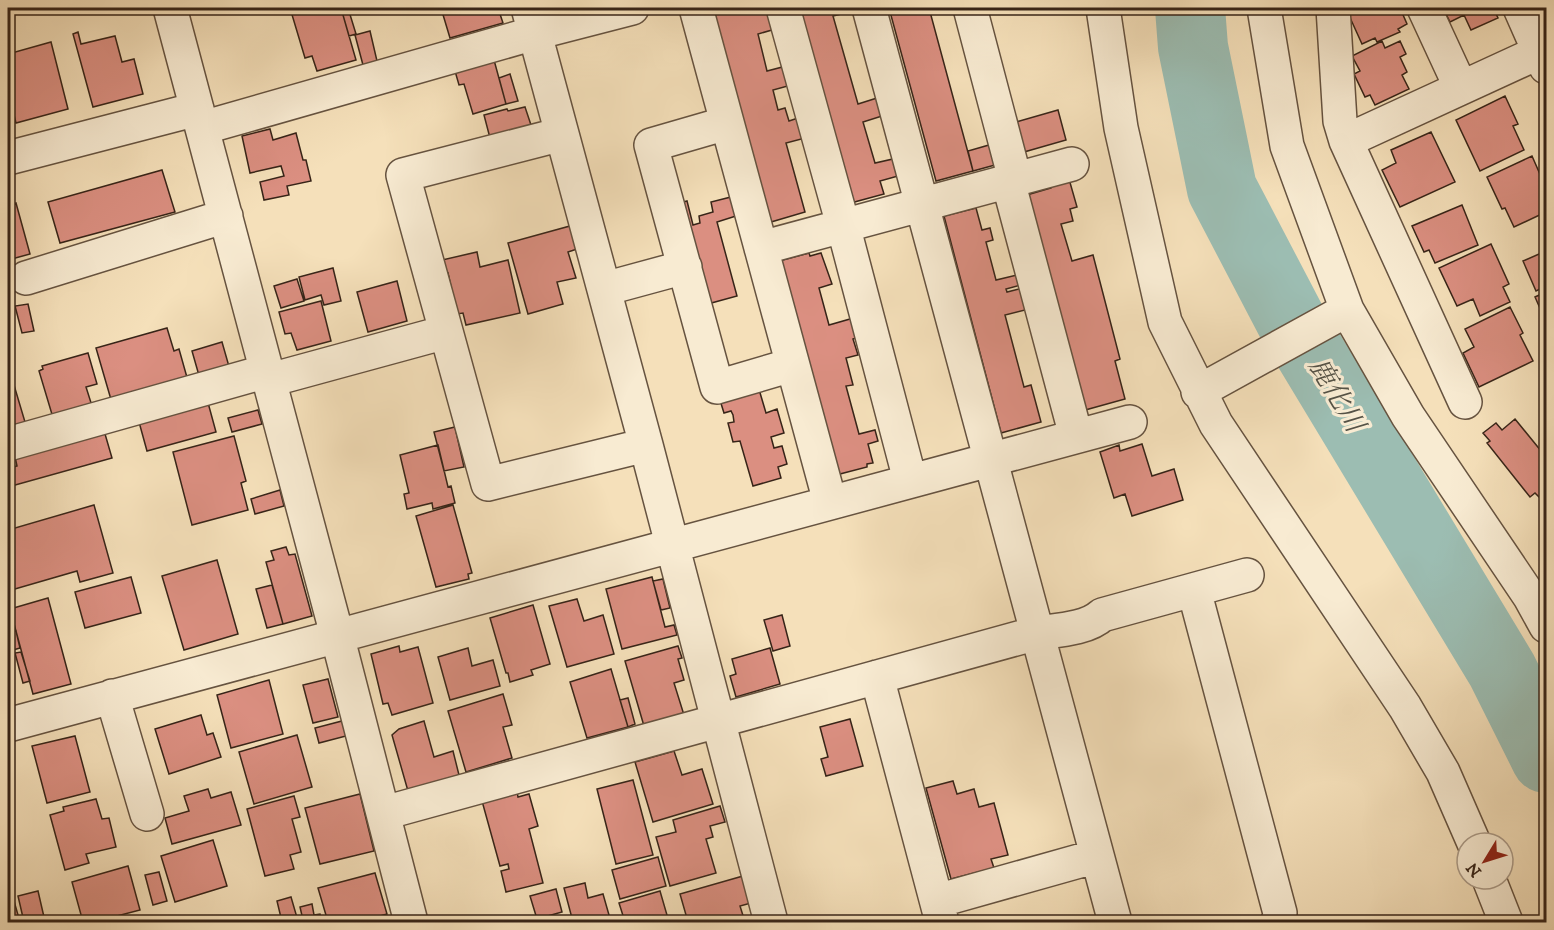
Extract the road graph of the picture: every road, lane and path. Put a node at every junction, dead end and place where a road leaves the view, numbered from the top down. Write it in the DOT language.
graph roads {
  1 [pos="170,8"];
  2 [pos="632,8"];
  3 [pos="696,8"];
  4 [pos="783,8"];
  5 [pos="869,8"];
  6 [pos="970,8"];
  7 [pos="1103,8"];
  8 [pos="1264,8"];
  9 [pos="1333,8"];
  10 [pos="1424,8"];
  11 [pos="1520,8"];
  12 [pos="531,20"];
  13 [pos="1544,56"];
  14 [pos="1461,88"];
  15 [pos="200,119"];
  16 [pos="728,123"];
  17 [pos="562,134"];
  18 [pos="1346,141"];
  19 [pos="8,158"];
  20 [pos="1072,164"];
  21 [pos="1011,180"];
  22 [pos="922,204"];
  23 [pos="226,216"];
  24 [pos="843,225"];
  25 [pos="760,248"];
  26 [pos="685,267"];
  27 [pos="26,278"];
  28 [pos="604,289"];
  29 [pos="1347,310"];
  30 [pos="446,332"];
  31 [pos="792,365"];
  32 [pos="268,375"];
  33 [pos="1198,392"];
  34 [pos="1465,402"];
  35 [pos="1130,422"];
  36 [pos="1076,436"];
  37 [pos="8,444"];
  38 [pos="646,445"];
  39 [pos="991,458"];
  40 [pos="910,480"];
  41 [pos="830,502"];
  42 [pos="672,545"];
  43 [pos="1247,575"];
  44 [pos="1194,590"];
  45 [pos="1546,626"];
  46 [pos="1037,633"];
  47 [pos="337,634"];
  48 [pos="877,677"];
  49 [pos="112,696"];
  50 [pos="718,720"];
  51 [pos="8,725"];
  52 [pos="384,813"];
  53 [pos="147,814"];
  54 [pos="1469,831"];
  55 [pos="1097,856"];
  56 [pos="1494,891"];
  57 [pos="940,912"];
  58 [pos="411,922"];
  59 [pos="771,922"];
  60 [pos="1115,922"];
  61 [pos="1278,922"];
  62 [pos="1506,922"];
  1 -- 15 [label="street"];
  2 -- 12 [label="street"];
  3 -- 16 [label="street"];
  4 -- 24 [label="street"];
  5 -- 22 [label="street"];
  6 -- 21 [label="street"];
  7 -- 33 [label="street"];
  8 -- 29 [label="street"];
  9 -- 18 [label="street"];
  10 -- 14 [label="street"];
  11 -- 13 [label="street"];
  12 -- 15 [label="street"];
  12 -- 17 [label="street"];
  13 -- 14 [label="street"];
  14 -- 18 [label="street"];
  15 -- 19 [label="street"];
  15 -- 23 [label="street"];
  16 -- 25 [label="street"];
  16 -- 26 [label="street"];
  17 -- 28 [label="street"];
  17 -- 30 [label="street"];
  18 -- 34 [label="street"];
  20 -- 21 [label="street"];
  21 -- 22 [label="street"];
  21 -- 36 [label="street"];
  22 -- 24 [label="street"];
  22 -- 39 [label="street"];
  23 -- 27 [label="street"];
  23 -- 32 [label="street"];
  24 -- 25 [label="street"];
  24 -- 40 [label="street"];
  25 -- 31 [label="street"];
  26 -- 28 [label="street"];
  26 -- 31 [label="street"];
  28 -- 38 [label="street"];
  29 -- 33 [label="street"];
  29 -- 45 [label="street"];
  30 -- 32 [label="street"];
  30 -- 38 [label="street"];
  31 -- 41 [label="street"];
  32 -- 37 [label="street"];
  32 -- 47 [label="street"];
  33 -- 54 [label="street"];
  35 -- 36 [label="street"];
  36 -- 39 [label="street"];
  38 -- 42 [label="street"];
  39 -- 40 [label="street"];
  39 -- 46 [label="street"];
  40 -- 41 [label="street"];
  41 -- 42 [label="street"];
  42 -- 47 [label="street"];
  42 -- 50 [label="street"];
  43 -- 44 [label="street"];
  44 -- 46 [label="street"];
  44 -- 61 [label="street"];
  46 -- 48 [label="street"];
  46 -- 55 [label="street"];
  47 -- 49 [label="street"];
  47 -- 52 [label="street"];
  48 -- 50 [label="street"];
  48 -- 57 [label="street"];
  49 -- 51 [label="street"];
  49 -- 53 [label="street"];
  50 -- 52 [label="street"];
  50 -- 59 [label="street"];
  52 -- 58 [label="street"];
  55 -- 57 [label="street"];
  55 -- 60 [label="street"];
  56 -- 62 [label="street"];
}
